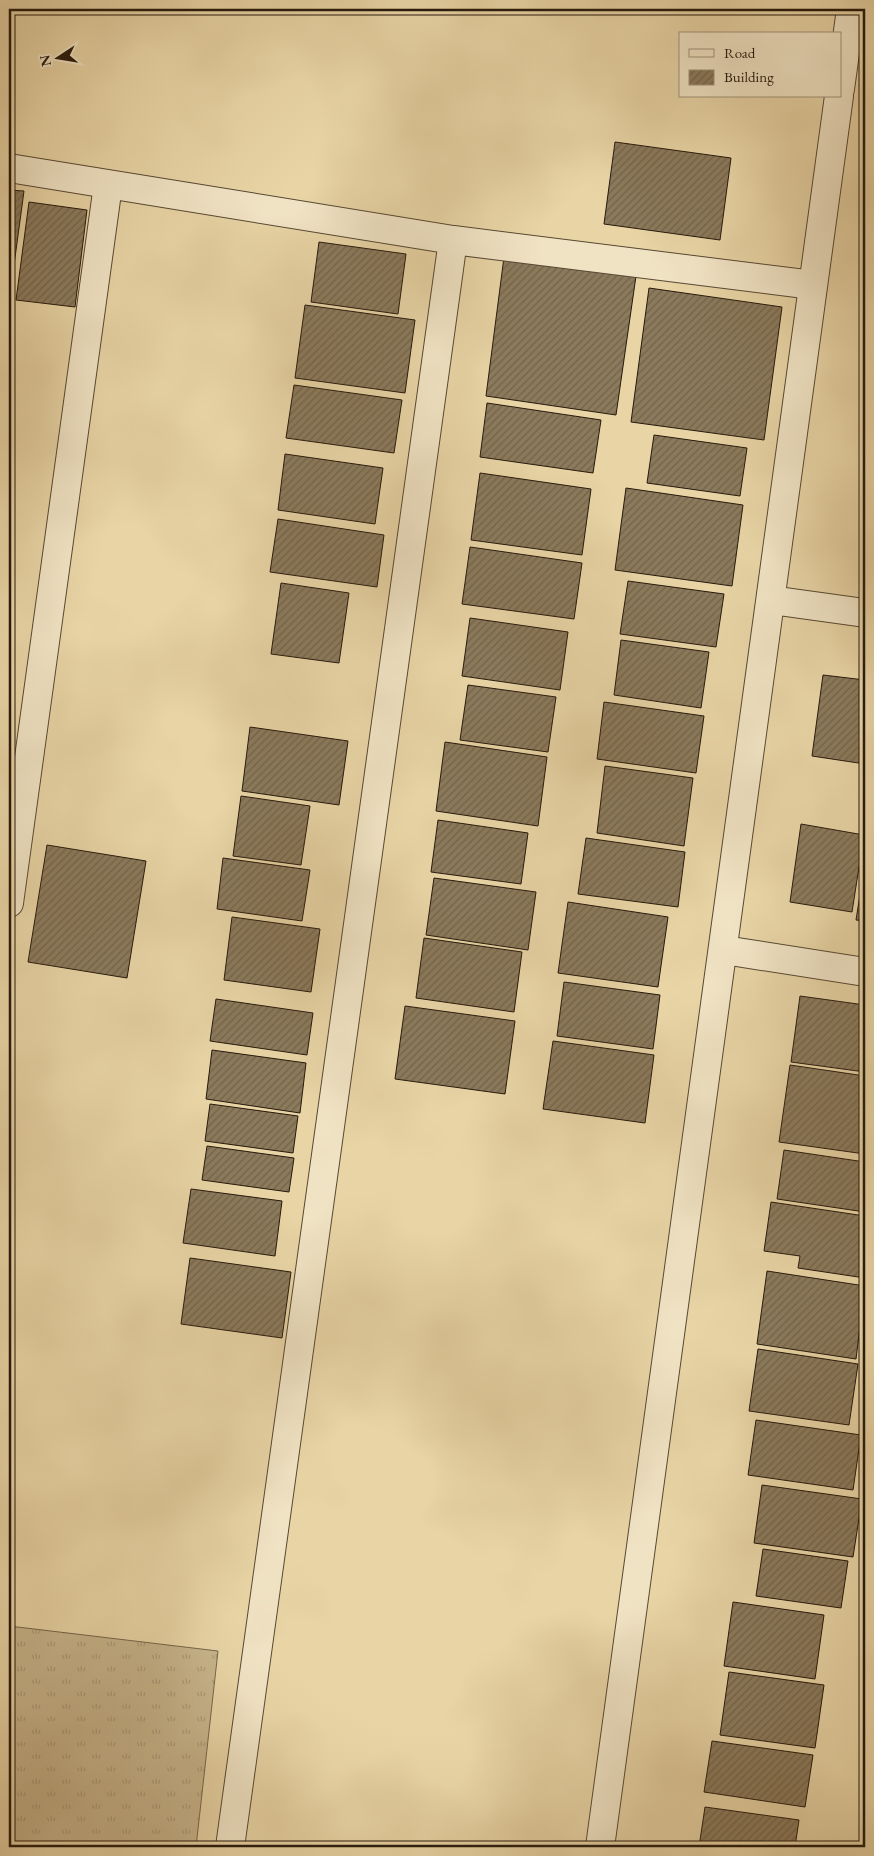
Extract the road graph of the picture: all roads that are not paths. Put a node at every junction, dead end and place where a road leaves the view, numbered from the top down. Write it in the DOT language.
graph roads {
  1 [pos="851,9"];
  2 [pos="842,74"];
  3 [pos="839,98"];
  4 [pos="9,168"];
  5 [pos="108,185"];
  6 [pos="453,240"];
  7 [pos="813,286"];
  8 [pos="771,600"];
  9 [pos="865,613"];
  10 [pos="9,903"];
  11 [pos="724,950"];
  12 [pos="865,972"];
  13 [pos="230,1847"];
  14 [pos="600,1847"];
  1 -- 2 [label="street"];
  3 -- 7 [label="street"];
  4 -- 5 [label="street"];
  5 -- 6 [label="street"];
  5 -- 10 [label="street"];
  6 -- 7 [label="street"];
  6 -- 13 [label="street"];
  7 -- 8 [label="street"];
  8 -- 9 [label="street"];
  8 -- 11 [label="street"];
  11 -- 12 [label="street"];
  11 -- 14 [label="street"];
}
